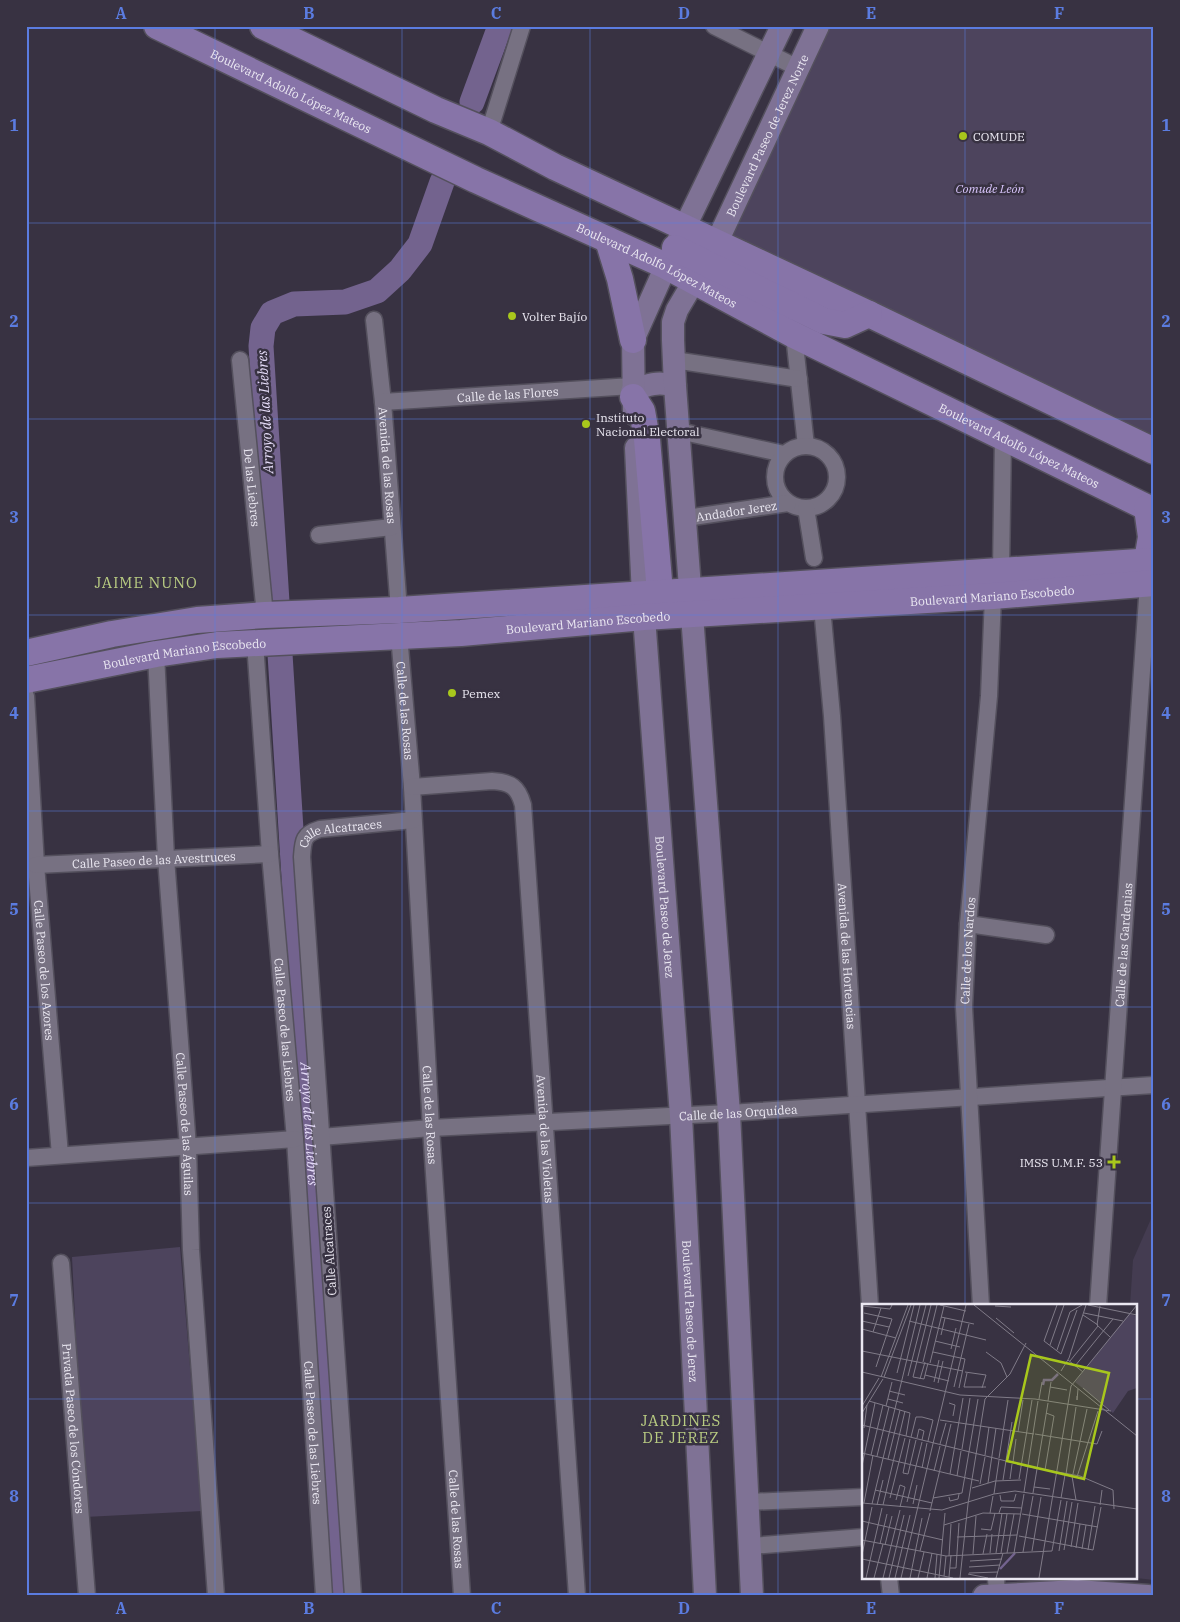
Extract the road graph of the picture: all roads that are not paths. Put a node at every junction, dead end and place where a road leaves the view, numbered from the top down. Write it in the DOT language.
graph roads {
  1 [pos="157,26"];
  2 [pos="263,26"];
  3 [pos="522,26"];
  4 [pos="714,26"];
  5 [pos="782,26"];
  6 [pos="818,26"];
  7 [pos="769,54"];
  8 [pos="798,68"];
  9 [pos="489,132"];
  10 [pos="608,240"];
  11 [pos="675,247"];
  12 [pos="705,262"];
  13 [pos="374,320"];
  14 [pos="794,335"];
  15 [pos="633,340"];
  16 [pos="240,360"];
  17 [pos="674,360"];
  18 [pos="799,379"];
  19 [pos="675,386"];
  20 [pos="632,392"];
  21 [pos="383,402"];
  22 [pos="679,431"];
  23 [pos="1003,438"];
  24 [pos="647,439"];
  25 [pos="806,446"];
  26 [pos="1154,451"];
  27 [pos="784,454"];
  28 [pos="788,503"];
  29 [pos="806,508"];
  30 [pos="1150,509"];
  31 [pos="686,518"];
  32 [pos="392,527"];
  33 [pos="319,535"];
  34 [pos="814,558"];
  35 [pos="1000,571"];
  36 [pos="1151,573"];
  37 [pos="692,590"];
  38 [pos="993,596"];
  39 [pos="649,601"];
  40 [pos="822,607"];
  41 [pos="265,614"];
  42 [pos="692,616"];
  43 [pos="399,623"];
  44 [pos="254,643"];
  45 [pos="26,653"];
  46 [pos="156,654"];
  47 [pos="26,680"];
  48 [pos="26,696"];
  49 [pos="412,787"];
  50 [pos="413,820"];
  51 [pos="270,854"];
  52 [pos="166,858"];
  53 [pos="36,864"];
  54 [pos="968,924"];
  55 [pos="1046,935"];
  56 [pos="1154,1085"];
  57 [pos="1112,1088"];
  58 [pos="968,1096"];
  59 [pos="857,1104"];
  60 [pos="730,1113"];
  61 [pos="681,1116"];
  62 [pos="545,1122"];
  63 [pos="431,1128"];
  64 [pos="321,1137"];
  65 [pos="295,1139"];
  66 [pos="188,1147"];
  67 [pos="60,1156"];
  68 [pos="26,1158"];
  69 [pos="61,1263"];
  70 [pos="870,1304"];
  71 [pos="981,1304"];
  72 [pos="1098,1304"];
  73 [pos="862,1497"];
  74 [pos="749,1502"];
  75 [pos="862,1537"];
  76 [pos="751,1546"];
  77 [pos="889,1580"];
  78 [pos="1077,1588"];
  79 [pos="992,1590"];
  80 [pos="88,1596"];
  81 [pos="216,1596"];
  82 [pos="324,1596"];
  83 [pos="353,1596"];
  84 [pos="462,1596"];
  85 [pos="577,1596"];
  86 [pos="705,1596"];
  87 [pos="752,1596"];
  88 [pos="891,1596"];
  89 [pos="1148,1596"];
  1 -- 10 [label="main road, Boulevard Adolfo López Mateos"];
  2 -- 9 [label="main road, Boulevard Adolfo López Mateos"];
  3 -- 9 [label="street"];
  4 -- 7 [label="street"];
  5 -- 7 [label="main road"];
  6 -- 8 [label="main road, Boulevard Paseo de Jerez Norte"];
  7 -- 8 [label="street"];
  7 -- 11 [label="main road"];
  8 -- 12 [label="main road, Boulevard Paseo de Jerez Norte"];
  9 -- 11 [label="main road, Boulevard Adolfo López Mateos"];
  10 -- 11 [label="main road, Boulevard Adolfo López Mateos"];
  10 -- 15 [label="main road"];
  11 -- 12 [label="main road, Boulevard Adolfo López Mateos"];
  11 -- 12 [label="main road, Boulevard Adolfo López Mateos"];
  11 -- 15 [label="main road, Boulevard Paseo de Jerez"];
  12 -- 14 [label="main road, Boulevard Adolfo López Mateos"];
  12 -- 17 [label="main road"];
  12 -- 26 [label="main road"];
  13 -- 21 [label="street, Avenida de las Rosas"];
  14 -- 18 [label="street"];
  14 -- 23 [label="main road, Boulevard Adolfo López Mateos"];
  15 -- 20 [label="main road, Boulevard Paseo de Jerez"];
  16 -- 41 [label="street, De las Liebres"];
  17 -- 18 [label="street"];
  17 -- 19 [label="main road"];
  18 -- 25 [label="street"];
  19 -- 20 [label="main road"];
  19 -- 22 [label="main road"];
  20 -- 21 [label="street, Calle de las Flores"];
  20 -- 24 [label="main road"];
  20 -- 39 [label="main road, Boulevard Paseo de Jerez"];
  21 -- 32 [label="street, Avenida de las Rosas"];
  22 -- 24 [label="main road"];
  22 -- 27 [label="street"];
  22 -- 31 [label="main road"];
  23 -- 30 [label="main road, Boulevard Adolfo López Mateos"];
  23 -- 35 [label="street"];
  24 -- 39 [label="main road"];
  25 -- 27 [label="street"];
  25 -- 29 [label="street"];
  27 -- 28 [label="street"];
  28 -- 29 [label="street"];
  28 -- 31 [label="street, Andador Jerez"];
  29 -- 34 [label="street"];
  30 -- 36 [label="main road"];
  31 -- 37 [label="main road"];
  32 -- 33 [label="street"];
  32 -- 43 [label="street, Avenida de las Rosas"];
  35 -- 36 [label="main road, Boulevard Mariano Escobedo"];
  35 -- 37 [label="main road, Boulevard Mariano Escobedo"];
  36 -- 38 [label="main road, Boulevard Mariano Escobedo"];
  36 -- 57 [label="street, Calle de las Gardenias"];
  37 -- 39 [label="main road, Boulevard Mariano Escobedo"];
  37 -- 42 [label="main road"];
  38 -- 40 [label="main road, Boulevard Mariano Escobedo"];
  38 -- 54 [label="street, Calle de los Nardos"];
  39 -- 42 [label="main road, Boulevard Mariano Escobedo"];
  39 -- 43 [label="main road, Boulevard Mariano Escobedo"];
  39 -- 61 [label="main road, Boulevard Paseo de Jerez"];
  40 -- 42 [label="main road, Boulevard Mariano Escobedo"];
  40 -- 59 [label="street, Avenida de las Hortencias"];
  41 -- 43 [label="main road, Boulevard Mariano Escobedo"];
  41 -- 45 [label="main road, Boulevard Mariano Escobedo"];
  42 -- 60 [label="main road"];
  43 -- 44 [label="main road, Boulevard Mariano Escobedo"];
  43 -- 49 [label="street, Calle de las Rosas"];
  44 -- 46 [label="main road, Boulevard Mariano Escobedo"];
  44 -- 51 [label="street, Calle Paseo de las Liebres"];
  46 -- 47 [label="main road, Boulevard Mariano Escobedo"];
  46 -- 52 [label="street, Calle Paseo de las Águilas"];
  48 -- 53 [label="street, Calle Paseo de los Azores"];
  49 -- 50 [label="street, Calle de las Rosas"];
  49 -- 62 [label="street, Avenida de las Violetas"];
  50 -- 63 [label="street, Calle de las Rosas"];
  50 -- 64 [label="street, Calle Alcatraces"];
  51 -- 52 [label="street, Calle Paseo de las Avestruces"];
  51 -- 65 [label="street, Calle Paseo de las Liebres"];
  52 -- 53 [label="street, Calle Paseo de las Avestruces"];
  52 -- 66 [label="street, Calle Paseo de las Águilas"];
  53 -- 67 [label="street, Calle Paseo de los Azores"];
  54 -- 55 [label="street"];
  54 -- 58 [label="street, Calle de los Nardos"];
  56 -- 57 [label="street, Calle de las Orquídea"];
  57 -- 58 [label="street, Calle de las Orquídea"];
  57 -- 72 [label="street, Calle de las Gardenias"];
  58 -- 59 [label="street, Calle de las Orquídea"];
  58 -- 71 [label="street, Calle de los Nardos"];
  59 -- 60 [label="street, Calle de las Orquídea"];
  59 -- 70 [label="street, Avenida de las Hortencias"];
  60 -- 61 [label="street, Calle de las Orquídea"];
  60 -- 74 [label="main road"];
  61 -- 62 [label="street, Calle de las Orquídea"];
  61 -- 86 [label="main road, Boulevard Paseo de Jerez"];
  62 -- 63 [label="street, Calle de las Orquídea"];
  62 -- 85 [label="street, Avenida de las Violetas"];
  63 -- 64 [label="street, Calle de las Orquídea"];
  63 -- 84 [label="street, Calle de las Rosas"];
  64 -- 83 [label="street, Calle Alcatraces"];
  65 -- 66 [label="street"];
  65 -- 82 [label="street, Calle Paseo de las Liebres"];
  66 -- 67 [label="street"];
  66 -- 81 [label="street, Calle Paseo de las Águilas"];
  67 -- 68 [label="street"];
  69 -- 80 [label="street, Privada Paseo de los Cóndores"];
  73 -- 74 [label="street"];
  74 -- 76 [label="main road"];
  75 -- 76 [label="street"];
  76 -- 87 [label="main road"];
  77 -- 88 [label="street"];
  78 -- 79 [label="main road"];
  78 -- 89 [label="main road"];
}
